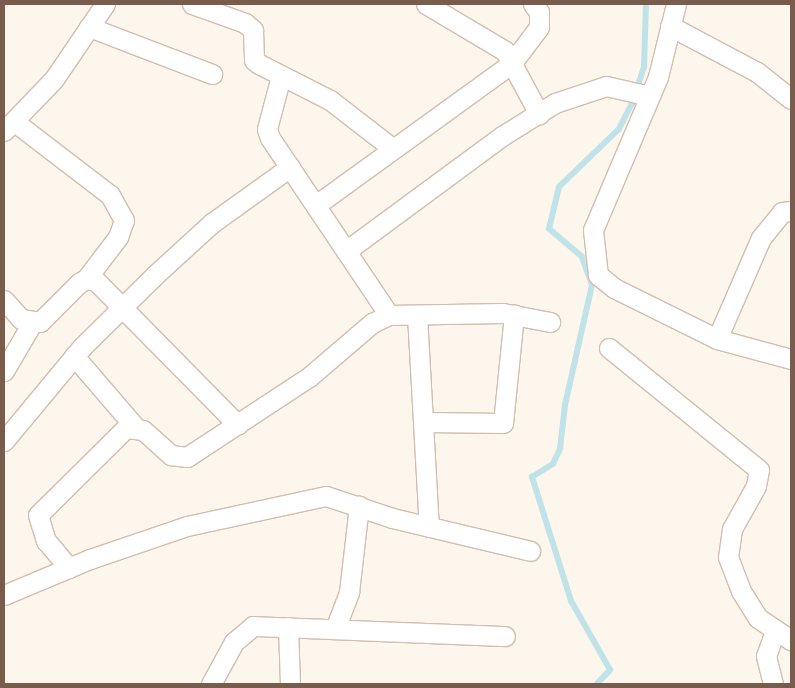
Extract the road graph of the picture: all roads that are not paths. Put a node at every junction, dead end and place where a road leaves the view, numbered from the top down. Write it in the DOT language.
graph roads {
  1 [pos="105,4"];
  2 [pos="192,4"];
  3 [pos="426,4"];
  4 [pos="533,4"];
  5 [pos="676,4"];
  6 [pos="670,26"];
  7 [pos="89,27"];
  8 [pos="512,63"];
  9 [pos="212,74"];
  10 [pos="281,76"];
  11 [pos="646,94"];
  12 [pos="791,99"];
  13 [pos="539,114"];
  14 [pos="10,127"];
  15 [pos="392,148"];
  16 [pos="290,167"];
  17 [pos="316,205"];
  18 [pos="791,211"];
  19 [pos="346,251"];
  20 [pos="86,279"];
  21 [pos="4,300"];
  22 [pos="123,305"];
  23 [pos="389,315"];
  24 [pos="417,315"];
  25 [pos="514,315"];
  26 [pos="550,322"];
  27 [pos="32,323"];
  28 [pos="717,339"];
  29 [pos="609,348"];
  30 [pos="74,356"];
  31 [pos="791,359"];
  32 [pos="4,371"];
  33 [pos="426,422"];
  34 [pos="238,425"];
  35 [pos="135,427"];
  36 [pos="4,441"];
  37 [pos="359,506"];
  38 [pos="430,527"];
  39 [pos="530,551"];
  40 [pos="69,568"];
  41 [pos="4,596"];
  42 [pos="288,627"];
  43 [pos="335,629"];
  44 [pos="505,636"];
  45 [pos="783,636"];
  46 [pos="211,684"];
  47 [pos="290,684"];
  48 [pos="773,684"];
  1 -- 7 [label="street"];
  2 -- 10 [label="street"];
  3 -- 8 [label="street"];
  4 -- 8 [label="street"];
  5 -- 6 [label="street"];
  6 -- 11 [label="street"];
  6 -- 12 [label="street"];
  7 -- 9 [label="street"];
  7 -- 14 [label="street"];
  8 -- 13 [label="street"];
  8 -- 15 [label="street"];
  10 -- 15 [label="street"];
  10 -- 16 [label="street"];
  11 -- 13 [label="street"];
  11 -- 28 [label="street"];
  13 -- 19 [label="street"];
  14 -- 20 [label="street"];
  15 -- 17 [label="street"];
  16 -- 17 [label="street"];
  16 -- 22 [label="street"];
  17 -- 19 [label="street"];
  18 -- 28 [label="street"];
  19 -- 23 [label="street"];
  20 -- 22 [label="street"];
  20 -- 27 [label="street"];
  21 -- 27 [label="street"];
  22 -- 30 [label="street"];
  22 -- 34 [label="street"];
  23 -- 24 [label="street"];
  23 -- 34 [label="street"];
  24 -- 25 [label="street"];
  24 -- 33 [label="street"];
  25 -- 26 [label="street"];
  25 -- 33 [label="street"];
  27 -- 32 [label="street"];
  28 -- 31 [label="street"];
  29 -- 45 [label="street"];
  30 -- 35 [label="street"];
  30 -- 36 [label="street"];
  33 -- 38 [label="street"];
  34 -- 35 [label="street"];
  35 -- 40 [label="street"];
  37 -- 38 [label="street"];
  37 -- 40 [label="street"];
  37 -- 43 [label="street"];
  38 -- 39 [label="street"];
  40 -- 41 [label="street"];
  42 -- 43 [label="street"];
  42 -- 46 [label="street"];
  42 -- 47 [label="street"];
  43 -- 44 [label="street"];
  45 -- 48 [label="street"];
}
